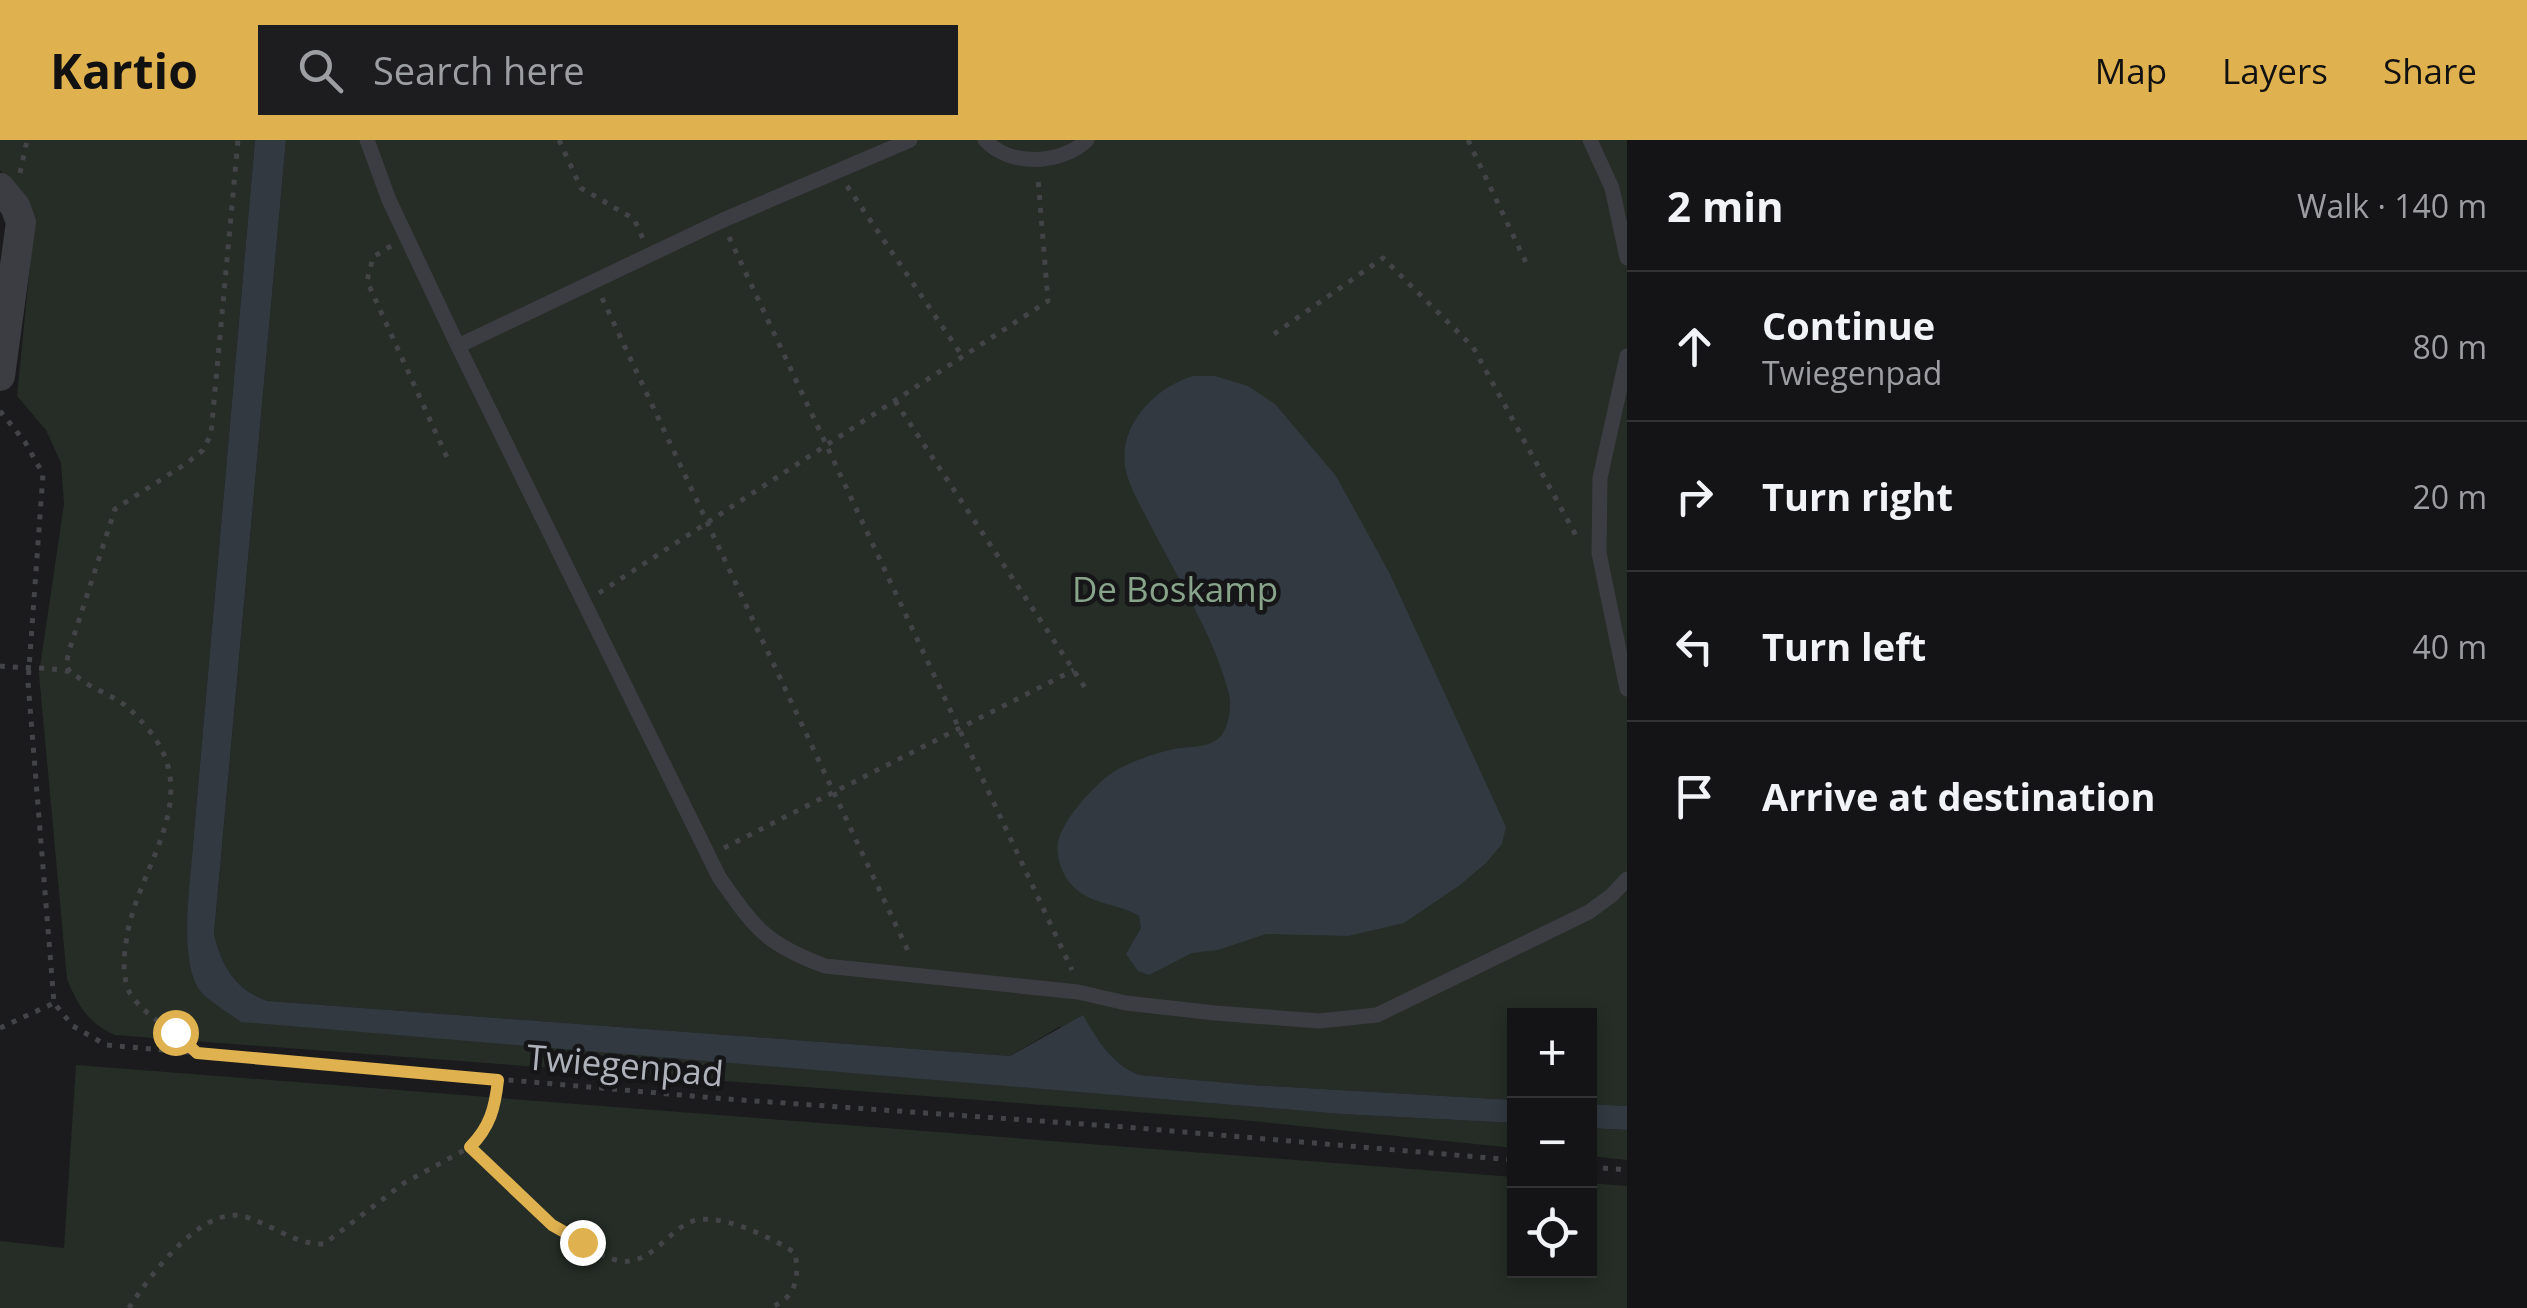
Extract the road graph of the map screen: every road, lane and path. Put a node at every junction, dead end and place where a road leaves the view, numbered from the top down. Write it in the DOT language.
graph roads {
  1 [pos="238,140"];
  2 [pos="367,140"];
  3 [pos="559,140"];
  4 [pos="910,140"];
  5 [pos="984,140"];
  6 [pos="1088,140"];
  7 [pos="1468,140"];
  8 [pos="1590,140"];
  9 [pos="1037,160"];
  10 [pos="837,171"];
  11 [pos="0,188"];
  12 [pos="722,221"];
  13 [pos="406,237"];
  14 [pos="651,255"];
  15 [pos="1627,258"];
  16 [pos="1529,269"];
  17 [pos="594,282"];
  18 [pos="1274,334"];
  19 [pos="458,346"];
  20 [pos="1627,356"];
  21 [pos="963,357"];
  22 [pos="0,376"];
  23 [pos="896,401"];
  24 [pos="0,411"];
  25 [pos="827,446"];
  26 [pos="450,464"];
  27 [pos="707,524"];
  28 [pos="1599,553"];
  29 [pos="584,603"];
  30 [pos="0,666"];
  31 [pos="29,669"];
  32 [pos="1074,670"];
  33 [pos="70,672"];
  34 [pos="1086,689"];
  35 [pos="1627,689"];
  36 [pos="959,728"];
  37 [pos="833,791"];
  38 [pos="708,856"];
  39 [pos="1627,879"];
  40 [pos="920,976"];
  41 [pos="1078,992"];
  42 [pos="54,1003"];
  43 [pos="0,1028"];
  44 [pos="197,1053"];
  45 [pos="498,1080"];
  46 [pos="470,1147"];
  47 [pos="1507,1159"];
  48 [pos="1597,1168"];
  49 [pos="1627,1170"];
  50 [pos="130,1308"];
  51 [pos="769,1308"];
  1 -- 33 [label="path"];
  2 -- 13 [label="lane"];
  3 -- 14 [label="path"];
  4 -- 10 [label="lane"];
  5 -- 9 [label="lane"];
  6 -- 9 [label="lane"];
  7 -- 16 [label="path"];
  8 -- 15 [label="lane"];
  9 -- 21 [label="path"];
  10 -- 12 [label="lane"];
  10 -- 21 [label="path"];
  11 -- 22 [label="street"];
  12 -- 14 [label="lane"];
  12 -- 25 [label="path"];
  13 -- 19 [label="lane"];
  13 -- 26 [label="path"];
  14 -- 17 [label="lane"];
  17 -- 19 [label="lane"];
  17 -- 27 [label="path"];
  18 -- 28 [label="path"];
  19 -- 29 [label="lane"];
  20 -- 28 [label="lane"];
  21 -- 23 [label="path"];
  23 -- 25 [label="path"];
  23 -- 32 [label="path"];
  24 -- 31 [label="path"];
  25 -- 27 [label="path"];
  25 -- 36 [label="path"];
  27 -- 29 [label="path"];
  27 -- 37 [label="path"];
  28 -- 35 [label="lane"];
  29 -- 38 [label="lane"];
  30 -- 31 [label="path"];
  31 -- 33 [label="path"];
  31 -- 42 [label="path"];
  32 -- 34 [label="path"];
  32 -- 36 [label="path"];
  33 -- 44 [label="path"];
  36 -- 37 [label="path"];
  36 -- 41 [label="path"];
  37 -- 38 [label="path"];
  37 -- 40 [label="path"];
  38 -- 40 [label="lane"];
  39 -- 41 [label="lane"];
  40 -- 41 [label="lane"];
  42 -- 43 [label="path"];
  42 -- 44 [label="path, Twiegenpad"];
  44 -- 45 [label="path, Twiegenpad"];
  45 -- 46 [label="path"];
  45 -- 47 [label="path, Twiegenpad"];
  46 -- 50 [label="path"];
  46 -- 51 [label="path"];
  48 -- 49 [label="path"];
}
